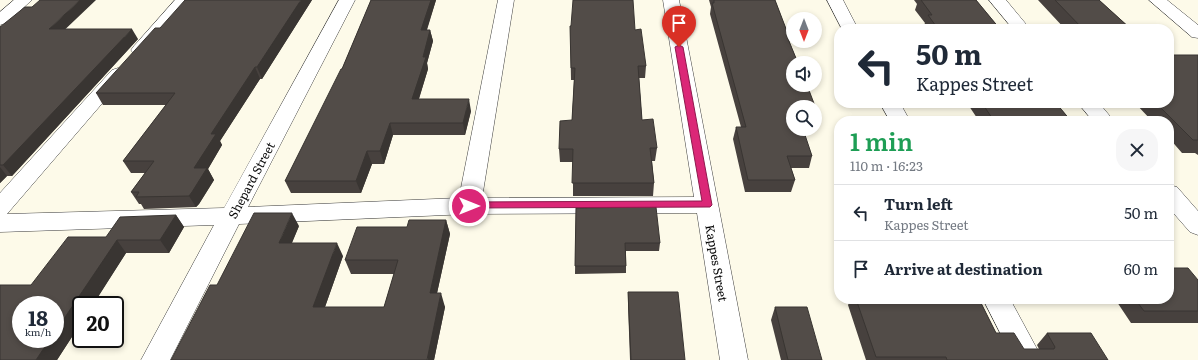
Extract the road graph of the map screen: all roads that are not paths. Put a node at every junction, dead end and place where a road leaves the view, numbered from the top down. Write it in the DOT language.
graph roads {
  1 [pos="24,0"];
  2 [pos="184,0"];
  3 [pos="347,0"];
  4 [pos="506,0"];
  5 [pos="671,0"];
  6 [pos="835,0"];
  7 [pos="997,0"];
  8 [pos="1157,0"];
  9 [pos="0,20"];
  10 [pos="847,24"];
  11 [pos="1018,24"];
  12 [pos="1198,33"];
  13 [pos="1092,108"];
  14 [pos="1100,116"];
  15 [pos="1174,199"];
  16 [pos="707,205"];
  17 [pos="469,206"];
  18 [pos="0,208"];
  19 [pos="232,216"];
  20 [pos="0,223"];
  21 [pos="1198,226"];
  22 [pos="999,304"];
  23 [pos="155,360"];
  24 [pos="734,360"];
  25 [pos="1029,360"];
  1 -- 9 [label="street"];
  2 -- 18 [label="street"];
  3 -- 19 [label="street, Shepard Street"];
  4 -- 17 [label="street"];
  5 -- 16 [label="street, Kappes Street"];
  6 -- 10 [label="street"];
  7 -- 11 [label="street"];
  8 -- 12 [label="street"];
  13 -- 14 [label="street"];
  15 -- 21 [label="street"];
  16 -- 17 [label="street"];
  16 -- 24 [label="street, Kappes Street"];
  17 -- 19 [label="street"];
  19 -- 20 [label="street"];
  19 -- 23 [label="street, Shepard Street"];
  22 -- 25 [label="street"];
}
